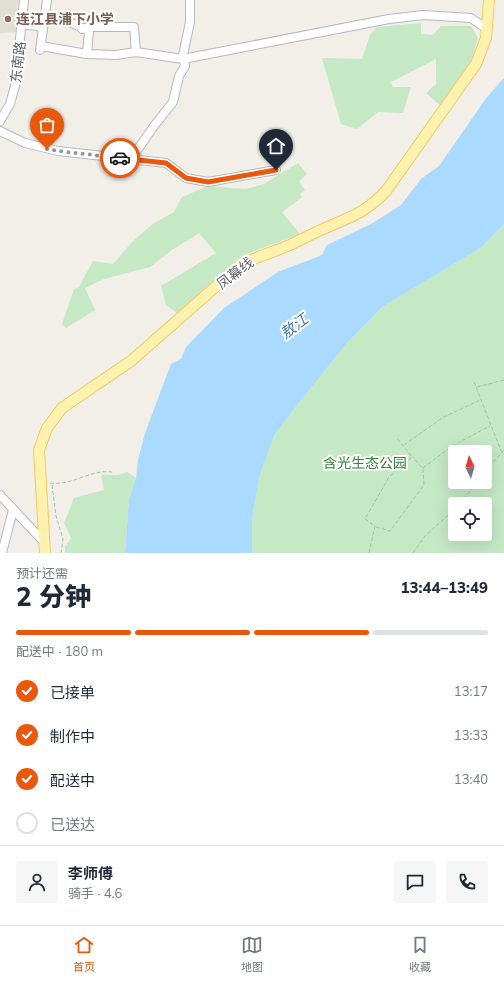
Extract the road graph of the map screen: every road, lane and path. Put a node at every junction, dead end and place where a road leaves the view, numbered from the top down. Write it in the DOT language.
graph roads {
  1 [pos="24,0"];
  2 [pos="47,0"];
  3 [pos="190,0"];
  4 [pos="489,0"];
  5 [pos="45,15"];
  6 [pos="22,24"];
  7 [pos="44,27"];
  8 [pos="82,29"];
  9 [pos="487,29"];
  10 [pos="136,52"];
  11 [pos="87,54"];
  12 [pos="183,59"];
  13 [pos="0,121"];
  14 [pos="0,132"];
  15 [pos="132,159"];
  16 [pos="276,170"];
  17 [pos="504,380"];
  18 [pos="474,382"];
  19 [pos="477,388"];
  20 [pos="480,400"];
  21 [pos="490,426"];
  22 [pos="397,438"];
  23 [pos="403,446"];
  24 [pos="504,450"];
  25 [pos="502,453"];
  26 [pos="504,454"];
  27 [pos="412,457"];
  28 [pos="492,464"];
  29 [pos="423,469"];
  30 [pos="112,472"];
  31 [pos="40,480"];
  32 [pos="52,484"];
  33 [pos="472,489"];
  34 [pos="0,495"];
  35 [pos="465,497"];
  36 [pos="13,510"];
  37 [pos="448,515"];
  38 [pos="375,526"];
  39 [pos="43,541"];
  40 [pos="2,553"];
  41 [pos="45,553"];
  42 [pos="61,553"];
  43 [pos="369,553"];
  44 [pos="413,553"];
  1 -- 6 [label="street, 东南路"];
  2 -- 5 [label="street"];
  3 -- 12 [label="street"];
  4 -- 9 [label="main road, 凤幕线"];
  5 -- 7 [label="street"];
  5 -- 8 [label="street"];
  6 -- 7 [label="street"];
  6 -- 13 [label="street, 东南路"];
  7 -- 11 [label="street"];
  8 -- 10 [label="street"];
  8 -- 11 [label="street"];
  9 -- 12 [label="street"];
  9 -- 31 [label="main road, 凤幕线"];
  10 -- 11 [label="street"];
  10 -- 12 [label="street"];
  12 -- 15 [label="street"];
  14 -- 15 [label="street"];
  15 -- 16 [label="street"];
  17 -- 19 [label="path"];
  18 -- 19 [label="path"];
  19 -- 20 [label="path"];
  20 -- 21 [label="path"];
  20 -- 23 [label="path"];
  21 -- 25 [label="path"];
  21 -- 29 [label="path"];
  22 -- 23 [label="path"];
  23 -- 27 [label="path"];
  24 -- 25 [label="path"];
  25 -- 26 [label="path"];
  25 -- 28 [label="path"];
  27 -- 29 [label="path"];
  27 -- 38 [label="path"];
  29 -- 38 [label="path"];
  30 -- 32 [label="path"];
  31 -- 32 [label="path"];
  31 -- 39 [label="main road, 凤幕线"];
  32 -- 42 [label="path"];
  33 -- 35 [label="path"];
  34 -- 36 [label="street"];
  36 -- 39 [label="street"];
  36 -- 40 [label="street"];
  37 -- 44 [label="path"];
  38 -- 43 [label="path"];
  39 -- 41 [label="main road, 凤幕线"];
}
